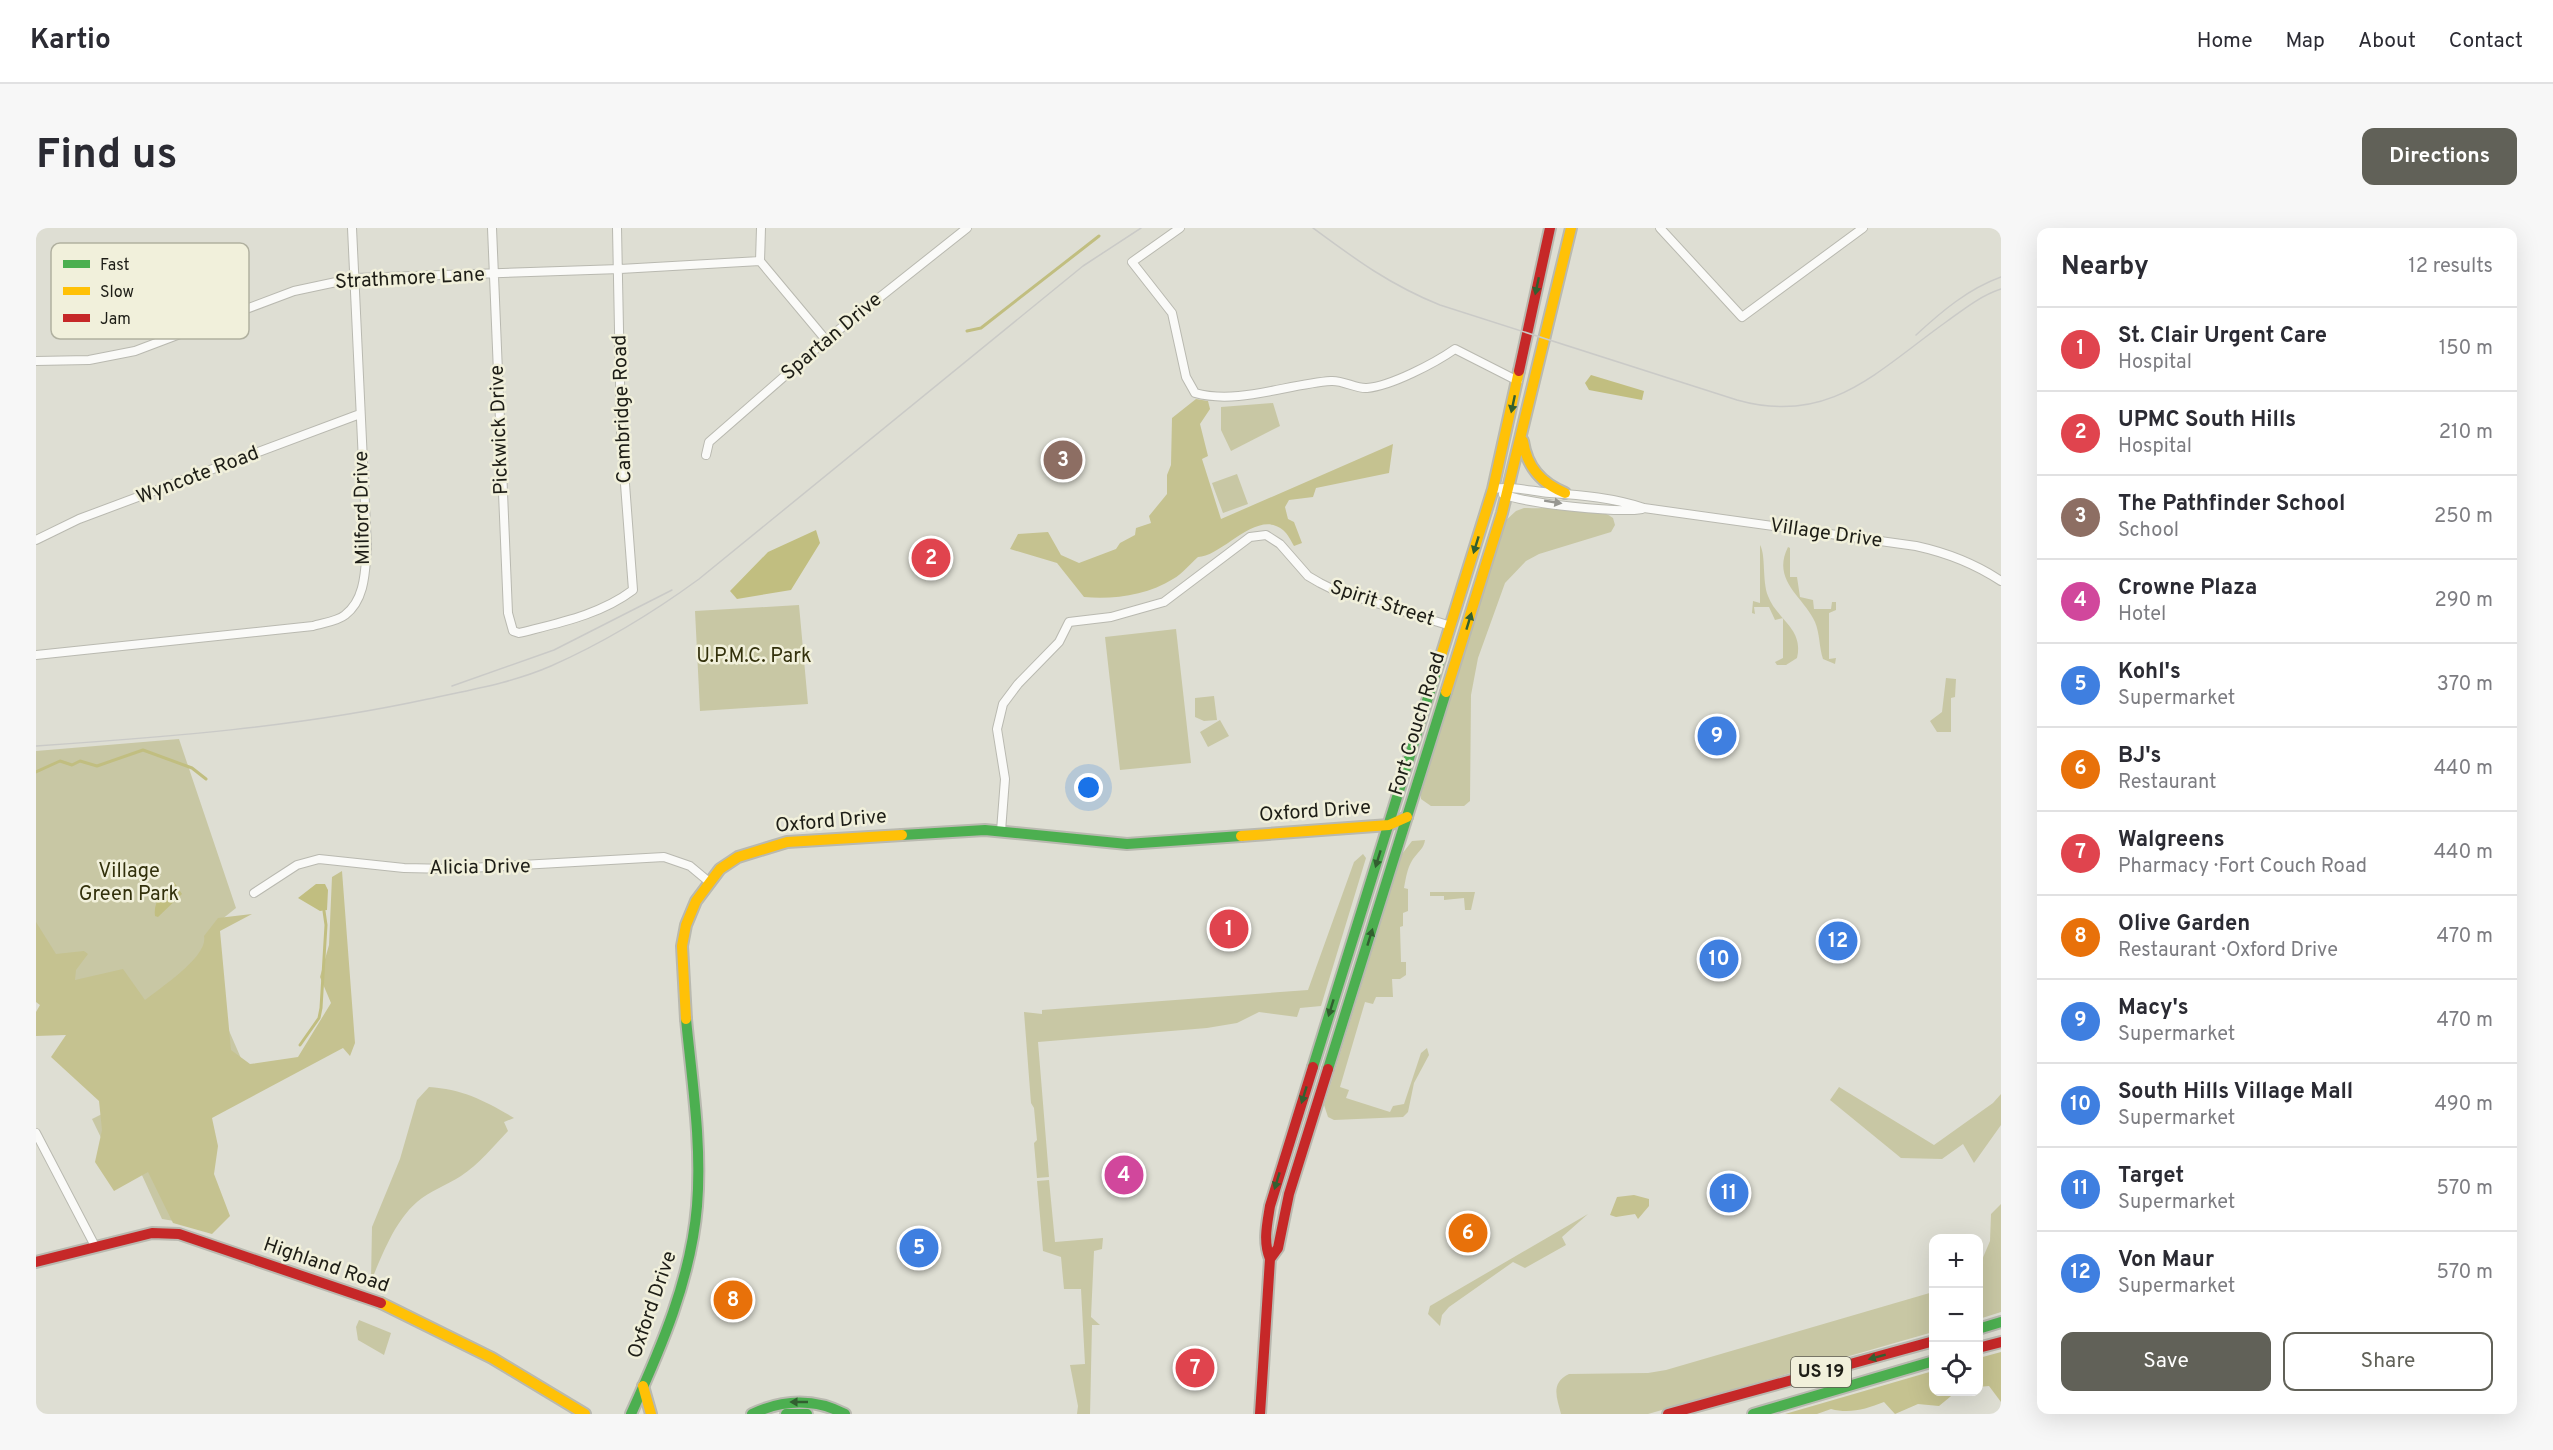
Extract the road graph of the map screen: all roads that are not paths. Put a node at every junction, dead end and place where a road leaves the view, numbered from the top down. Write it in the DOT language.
graph roads {
  1 [pos="352,228"];
  2 [pos="492,228"];
  3 [pos="617,228"];
  4 [pos="760,228"];
  5 [pos="967,228"];
  6 [pos="1180,228"];
  7 [pos="1550,228"];
  8 [pos="1571,228"];
  9 [pos="1660,228"];
  10 [pos="1863,228"];
  11 [pos="760,261"];
  12 [pos="620,269"];
  13 [pos="494,275"];
  14 [pos="355,278"];
  15 [pos="249,308"];
  16 [pos="167,339"];
  17 [pos="826,340"];
  18 [pos="36,361"];
  19 [pos="1518,381"];
  20 [pos="360,414"];
  21 [pos="1522,435"];
  22 [pos="706,455"];
  23 [pos="1493,489"];
  24 [pos="1508,491"];
  25 [pos="1565,493"];
  26 [pos="1644,508"];
  27 [pos="36,540"];
  28 [pos="2001,581"];
  29 [pos="1451,626"];
  30 [pos="513,631"];
  31 [pos="36,655"];
  32 [pos="1407,817"];
  33 [pos="1389,825"];
  34 [pos="1403,830"];
  35 [pos="1001,831"];
  36 [pos="708,881"];
  37 [pos="254,893"];
  38 [pos="36,1133"];
  39 [pos="95,1246"];
  40 [pos="1270,1259"];
  41 [pos="36,1262"];
  42 [pos="2001,1322"];
  43 [pos="1983,1327"];
  44 [pos="1930,1342"];
  45 [pos="2001,1342"];
  46 [pos="1983,1347"];
  47 [pos="1929,1362"];
  48 [pos="644,1386"];
  49 [pos="585,1414"];
  50 [pos="631,1414"];
  51 [pos="651,1414"];
  52 [pos="752,1414"];
  53 [pos="786,1414"];
  54 [pos="807,1414"];
  55 [pos="845,1414"];
  56 [pos="1260,1414"];
  57 [pos="1668,1414"];
  58 [pos="1752,1414"];
  1 -- 14 [label="street, Milford Drive"];
  2 -- 13 [label="street, Pickwick Drive"];
  3 -- 12 [label="street, Cambridge Road"];
  4 -- 11 [label="street"];
  5 -- 17 [label="street, Spartan Drive"];
  6 -- 19 [label="street"];
  7 -- 19 [label="street, Fort Couch Road, one-way"];
  8 -- 21 [label="street, Fort Couch Road"];
  9 -- 10 [label="street"];
  11 -- 12 [label="street, Strathmore Lane"];
  11 -- 17 [label="street"];
  12 -- 13 [label="street, Strathmore Lane"];
  12 -- 30 [label="street, Cambridge Road"];
  13 -- 14 [label="street, Strathmore Lane"];
  13 -- 30 [label="street, Pickwick Drive"];
  14 -- 15 [label="street, Strathmore Lane"];
  14 -- 20 [label="street, Milford Drive"];
  16 -- 18 [label="street, Strathmore Lane"];
  17 -- 22 [label="street, Spartan Drive"];
  19 -- 23 [label="street, Fort Couch Road, one-way"];
  20 -- 27 [label="street, Wyncote Road"];
  20 -- 31 [label="street, Milford Drive"];
  21 -- 24 [label="street, Fort Couch Road"];
  21 -- 25 [label="street"];
  23 -- 24 [label="street, Village Drive"];
  23 -- 29 [label="street, Fort Couch Road, one-way"];
  24 -- 25 [label="street, Village Drive"];
  24 -- 26 [label="street, Village Drive, one-way"];
  32 -- 24 [label="street, Fort Couch Road, one-way"];
  25 -- 26 [label="street, Village Drive"];
  26 -- 28 [label="street, Village Drive"];
  29 -- 33 [label="street, Fort Couch Road"];
  29 -- 35 [label="street, Spirit Street"];
  32 -- 33 [label="street, Oxford Drive"];
  32 -- 34 [label="street, Fort Couch Road"];
  33 -- 34 [label="street"];
  33 -- 35 [label="street, Oxford Drive"];
  33 -- 40 [label="street, Fort Couch Road, one-way"];
  40 -- 34 [label="street, Fort Couch Road, one-way"];
  35 -- 36 [label="street, Oxford Drive"];
  36 -- 37 [label="street, Alicia Drive"];
  36 -- 48 [label="street, Oxford Drive"];
  38 -- 39 [label="street"];
  39 -- 41 [label="street, Highland Road"];
  39 -- 49 [label="street, Highland Road"];
  40 -- 56 [label="street, Fort Couch Road"];
  42 -- 43 [label="street"];
  44 -- 57 [label="street, US 19, one-way"];
  45 -- 46 [label="street"];
  47 -- 58 [label="street, US 19"];
  48 -- 50 [label="street, Oxford Drive"];
  48 -- 51 [label="street"];
  55 -- 52 [label="street, one-way"];
  53 -- 54 [label="street"];
}
